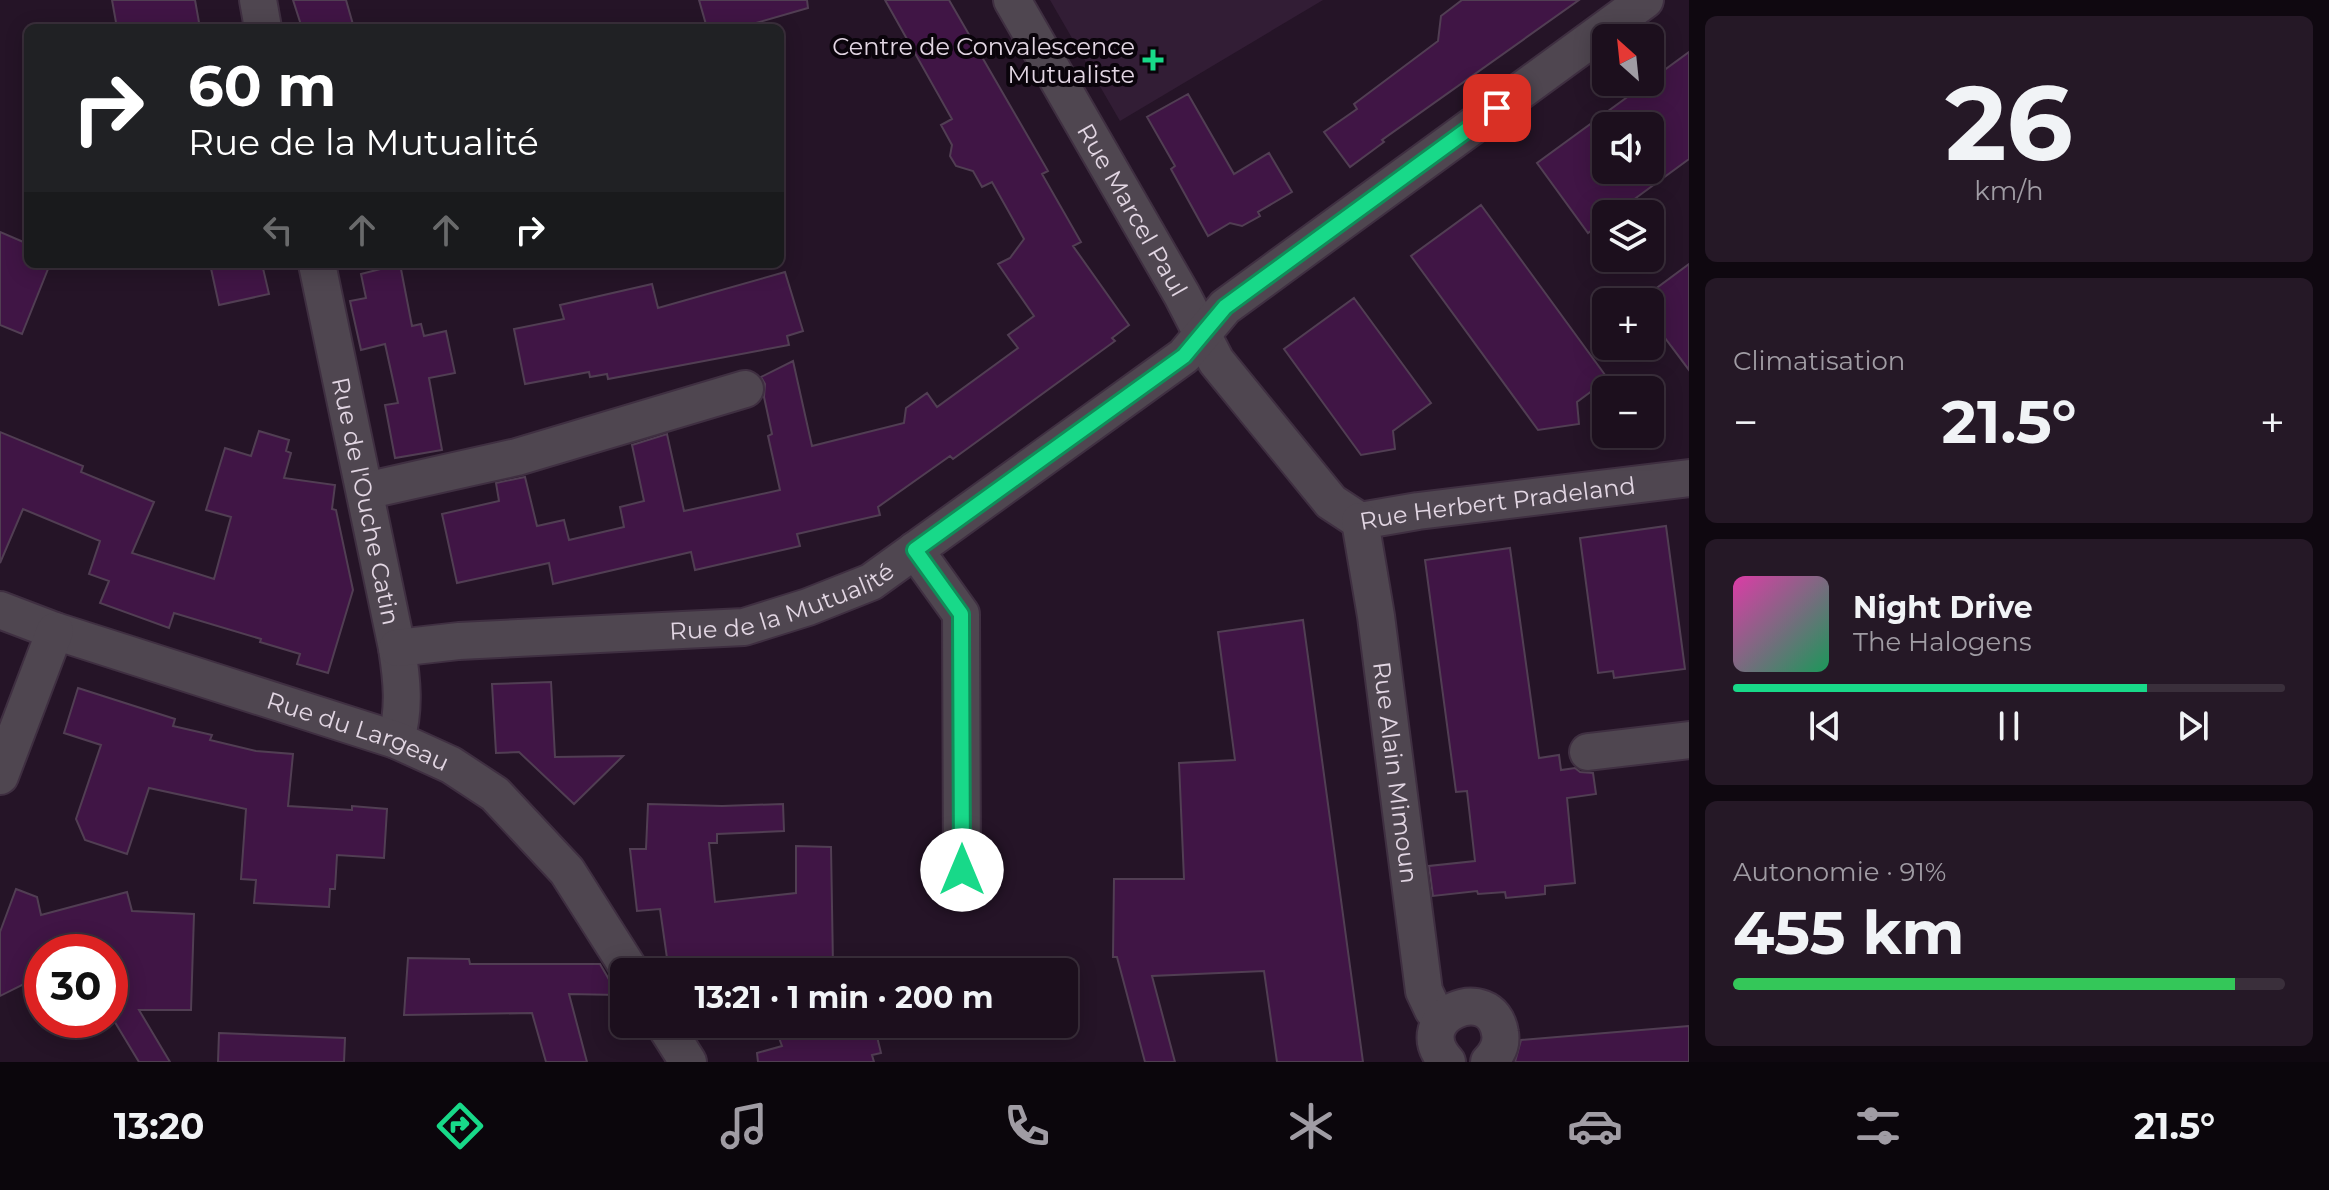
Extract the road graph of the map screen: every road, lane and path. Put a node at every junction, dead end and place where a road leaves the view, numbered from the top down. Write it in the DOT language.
graph roads {
  1 [pos="258,0"];
  2 [pos="1012,0"];
  3 [pos="1645,0"];
  4 [pos="262,24"];
  5 [pos="318,268"];
  6 [pos="1203,337"];
  7 [pos="745,389"];
  8 [pos="1689,478"];
  9 [pos="365,491"];
  10 [pos="1360,521"];
  11 [pos="915,550"];
  12 [pos="0,610"];
  13 [pos="55,631"];
  14 [pos="397,648"];
  15 [pos="396,740"];
  16 [pos="1689,740"];
  17 [pos="1588,752"];
  18 [pos="0,776"];
  19 [pos="962,870"];
  20 [pos="622,958"];
  21 [pos="1442,1019"];
  22 [pos="673,1038"];
  23 [pos="688,1062"];
  24 [pos="1447,1062"];
  25 [pos="1489,1062"];
  1 -- 4 [label="street"];
  2 -- 6 [label="street, Rue Marcel Paul"];
  3 -- 6 [label="street, Rue de la Mutualité"];
  5 -- 9 [label="street, Rue de l'Ouche Catin"];
  6 -- 10 [label="street, Rue Herbert Pradeland"];
  6 -- 11 [label="street, Rue de la Mutualité"];
  7 -- 9 [label="street"];
  8 -- 10 [label="street, Rue Herbert Pradeland"];
  9 -- 14 [label="street, Rue de l'Ouche Catin"];
  10 -- 21 [label="street, Rue Alain Mimoun"];
  11 -- 14 [label="street, Rue de la Mutualité"];
  11 -- 19 [label="street"];
  12 -- 13 [label="street, Rue du Largeau"];
  13 -- 15 [label="street, Rue du Largeau"];
  13 -- 18 [label="street"];
  14 -- 15 [label="street, Rue de l'Ouche Catin"];
  15 -- 20 [label="street, Rue du Largeau"];
  16 -- 17 [label="street"];
  21 -- 24 [label="street"];
  21 -- 25 [label="street"];
  22 -- 23 [label="street"];
}
